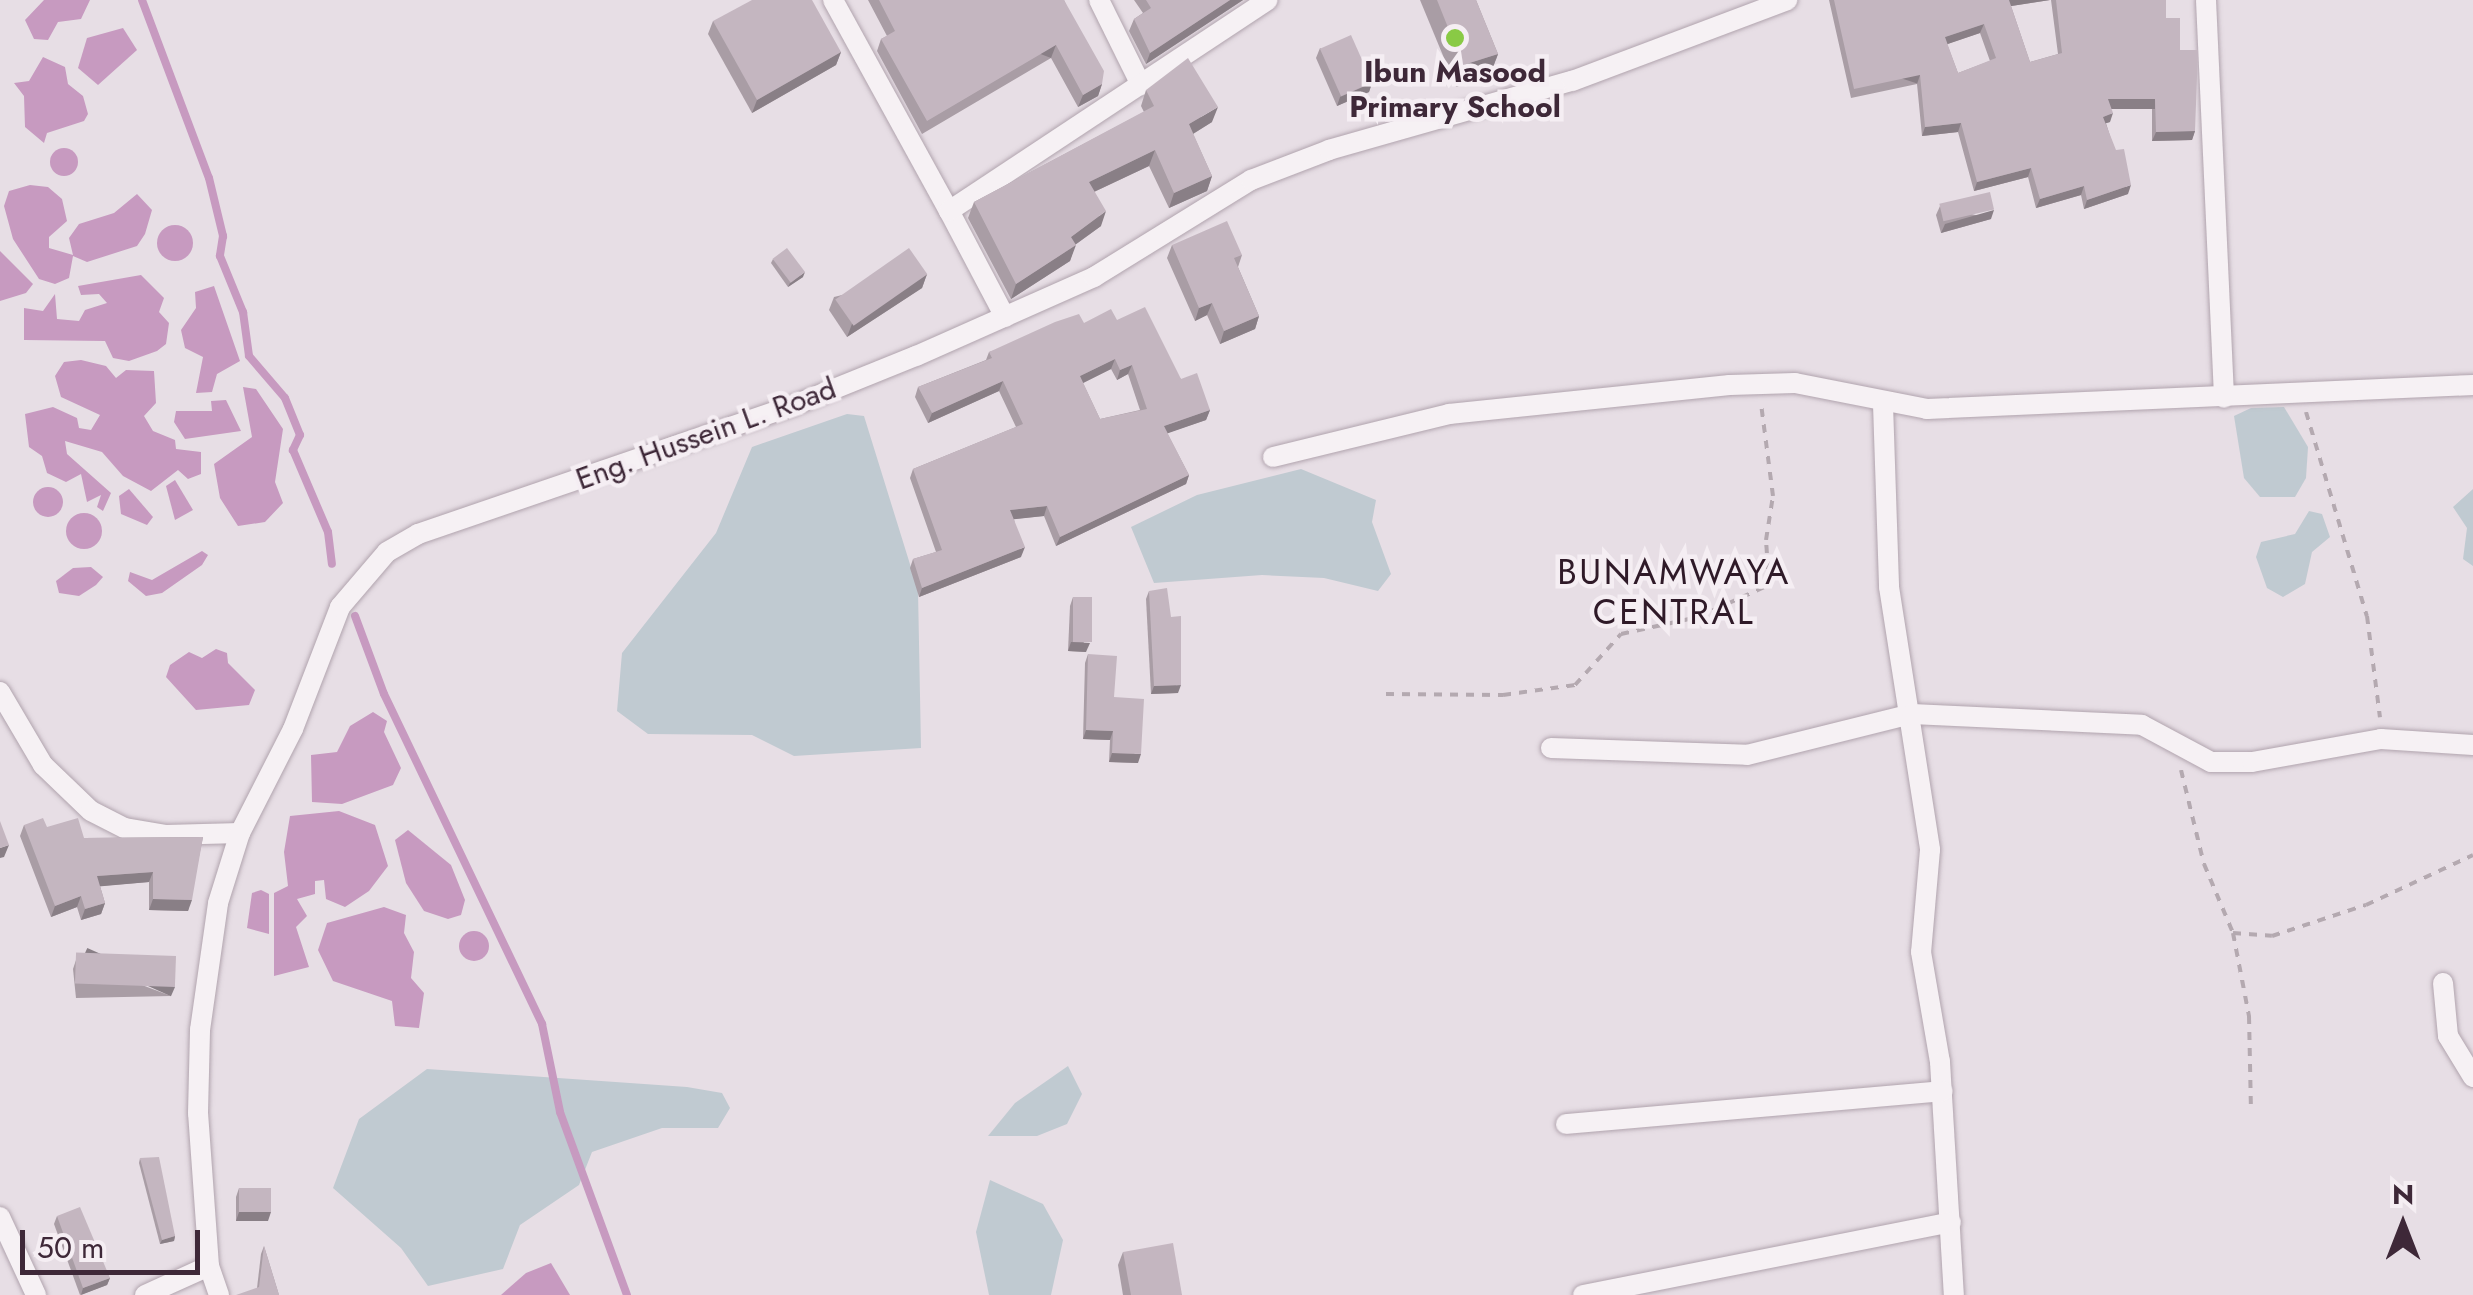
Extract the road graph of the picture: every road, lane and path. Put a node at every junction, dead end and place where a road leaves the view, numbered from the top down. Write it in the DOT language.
graph roads {
  1 [pos="833,0"];
  2 [pos="1099,0"];
  3 [pos="1268,0"];
  4 [pos="1787,0"];
  5 [pos="2206,0"];
  6 [pos="1142,85"];
  7 [pos="949,211"];
  8 [pos="1004,317"];
  9 [pos="1760,384"];
  10 [pos="2473,385"];
  11 [pos="2301,393"];
  12 [pos="2224,398"];
  13 [pos="1884,404"];
  14 [pos="1273,456"];
  15 [pos="0,692"];
  16 [pos="1386,694"];
  17 [pos="1912,714"];
  18 [pos="2381,739"];
  19 [pos="2473,745"];
  20 [pos="2176,746"];
  21 [pos="1551,748"];
  22 [pos="240,834"];
  23 [pos="2473,856"];
  24 [pos="2233,933"];
  25 [pos="2443,983"];
  26 [pos="2473,1078"];
  27 [pos="1942,1091"];
  28 [pos="2251,1108"];
  29 [pos="1566,1124"];
  30 [pos="0,1218"];
  31 [pos="1951,1222"];
  32 [pos="208,1266"];
  33 [pos="36,1295"];
  34 [pos="145,1295"];
  35 [pos="218,1295"];
  36 [pos="1582,1295"];
  37 [pos="1954,1295"];
  1 -- 7 [label="street"];
  2 -- 6 [label="street"];
  3 -- 6 [label="street"];
  4 -- 8 [label="street, Eng. Hussein L. Road"];
  5 -- 12 [label="street"];
  6 -- 7 [label="street"];
  7 -- 8 [label="street"];
  8 -- 22 [label="street, Eng. Hussein L. Road"];
  9 -- 13 [label="street"];
  9 -- 14 [label="street"];
  9 -- 16 [label="path"];
  10 -- 11 [label="street"];
  11 -- 12 [label="street"];
  11 -- 18 [label="path"];
  12 -- 13 [label="street"];
  13 -- 17 [label="street"];
  15 -- 22 [label="street"];
  17 -- 20 [label="street"];
  17 -- 21 [label="street"];
  17 -- 27 [label="street"];
  18 -- 19 [label="street"];
  18 -- 20 [label="street"];
  20 -- 24 [label="path"];
  22 -- 32 [label="street, Eng. Hussein L. Road"];
  23 -- 24 [label="path"];
  24 -- 28 [label="path"];
  25 -- 26 [label="street"];
  27 -- 29 [label="street"];
  27 -- 31 [label="street"];
  30 -- 33 [label="street"];
  31 -- 36 [label="street"];
  31 -- 37 [label="street"];
  32 -- 34 [label="street"];
  32 -- 35 [label="street, Eng. Hussein L. Road"];
}
